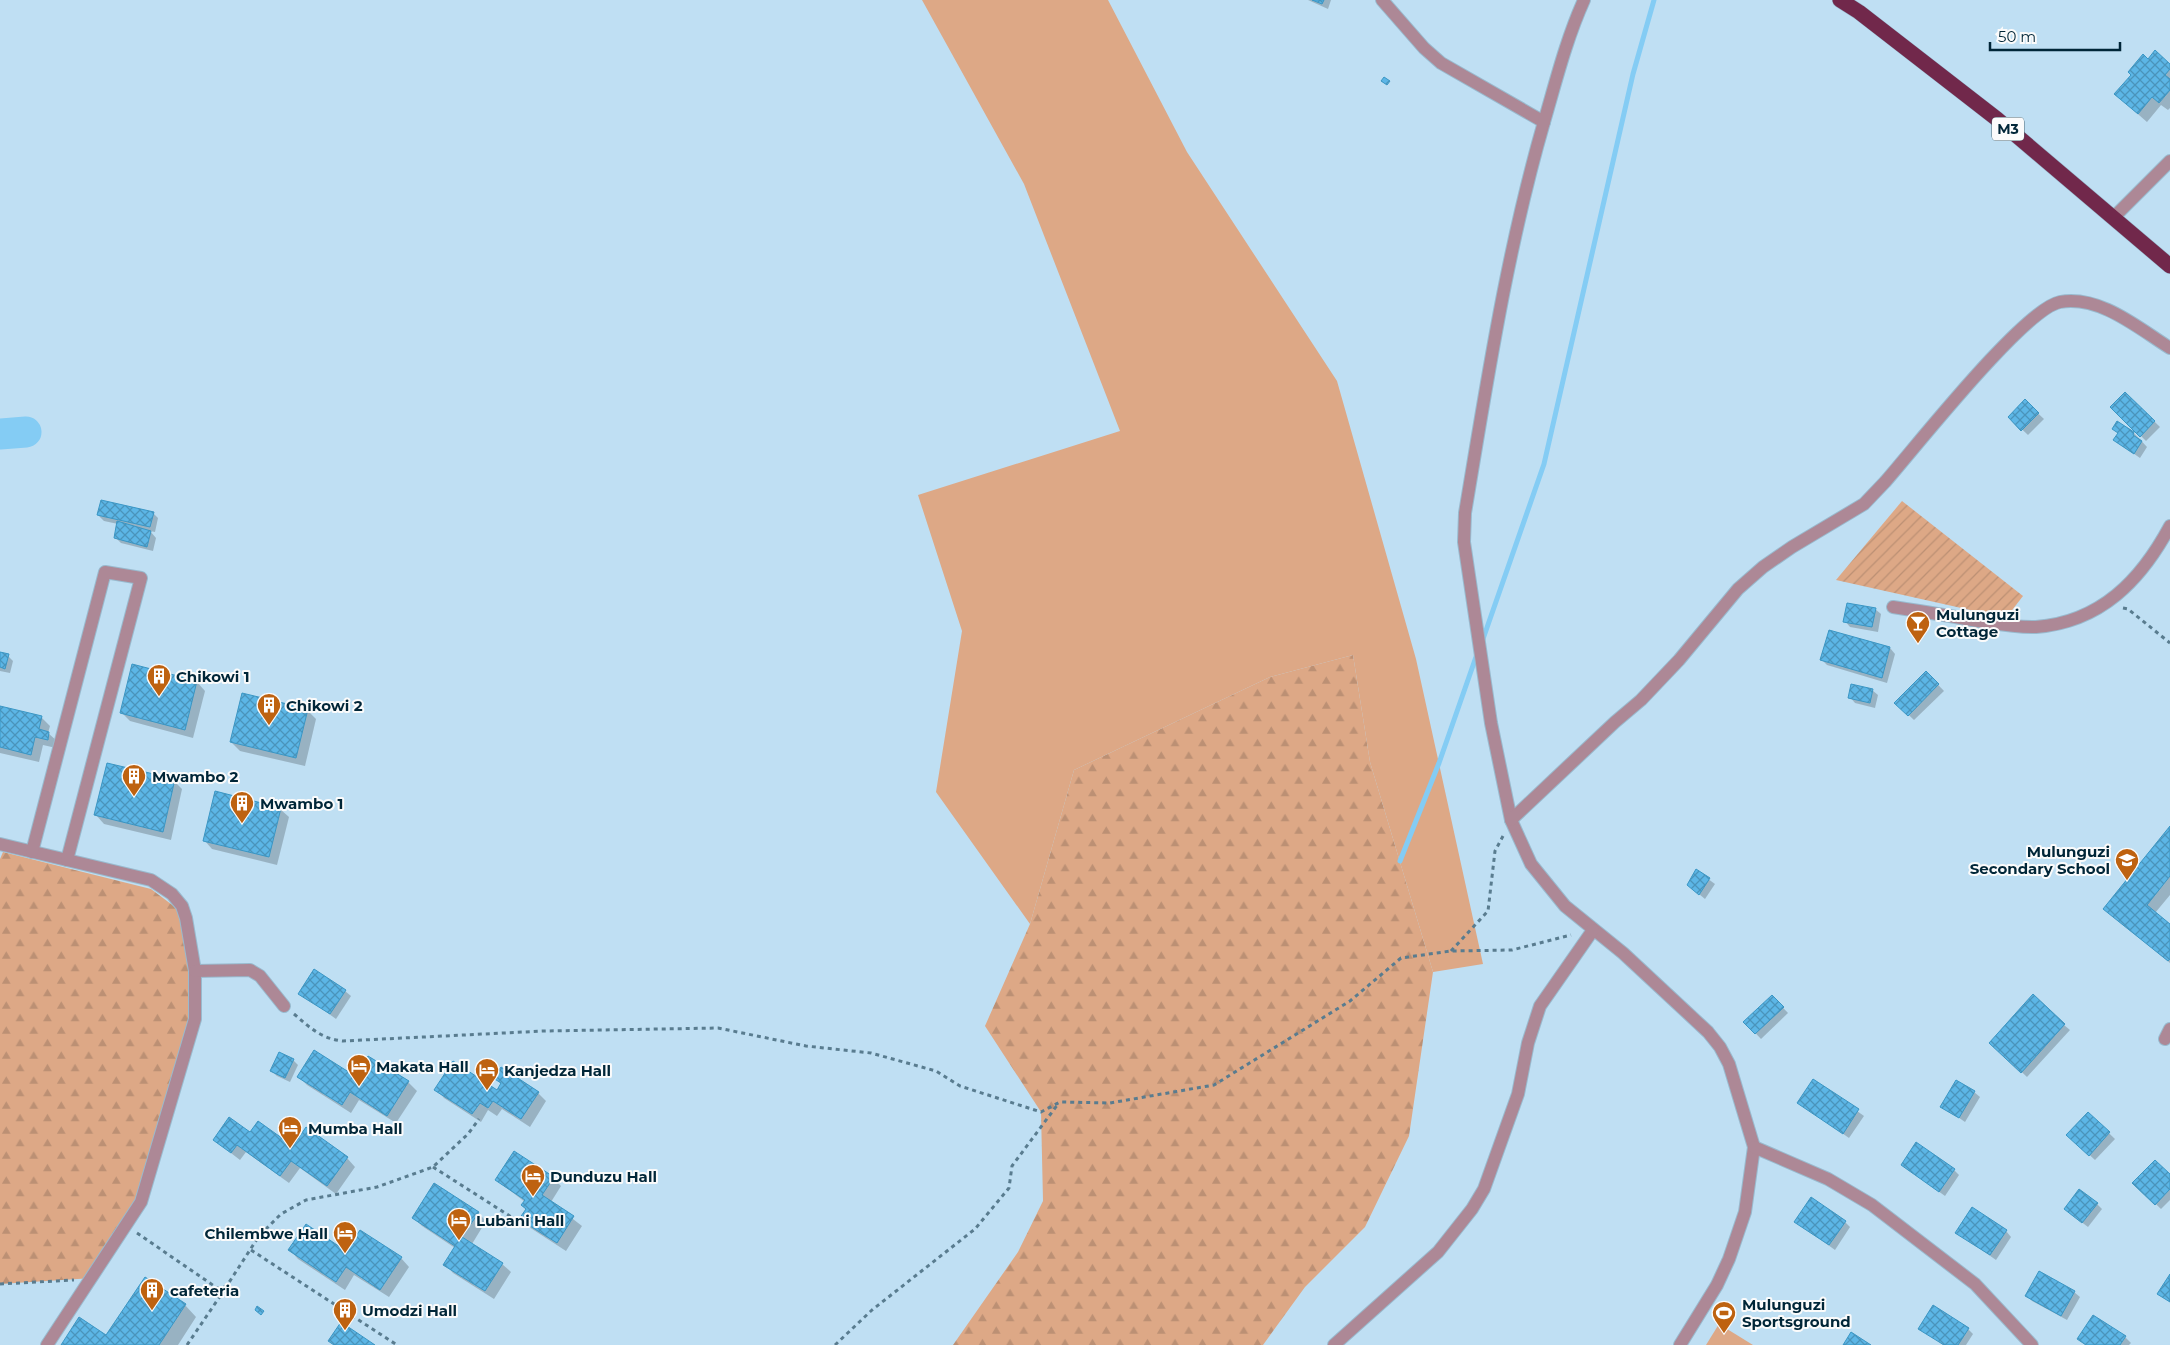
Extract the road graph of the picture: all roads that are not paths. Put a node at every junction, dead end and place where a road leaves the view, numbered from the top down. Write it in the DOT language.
graph roads {
  1 [pos="1382,0"];
  2 [pos="1584,0"];
  3 [pos="1840,0"];
  4 [pos="1544,122"];
  5 [pos="2170,161"];
  6 [pos="2113,218"];
  7 [pos="2170,266"];
  8 [pos="2170,348"];
  9 [pos="2170,526"];
  10 [pos="1893,607"];
  11 [pos="1511,820"];
  12 [pos="0,844"];
  13 [pos="32,852"];
  14 [pos="67,860"];
  15 [pos="1593,930"];
  16 [pos="195,972"];
  17 [pos="284,1006"];
  18 [pos="1754,1147"];
  19 [pos="48,1345"];
  20 [pos="1334,1345"];
  21 [pos="1680,1345"];
  22 [pos="2032,1345"];
  1 -- 4 [label="street"];
  2 -- 4 [label="street"];
  3 -- 6 [label="highway, M3"];
  4 -- 11 [label="street"];
  5 -- 6 [label="street"];
  6 -- 7 [label="highway, M3"];
  8 -- 11 [label="street"];
  9 -- 10 [label="street"];
  11 -- 15 [label="street"];
  12 -- 13 [label="street"];
  13 -- 14 [label="street"];
  13 -- 14 [label="street"];
  14 -- 16 [label="street"];
  15 -- 18 [label="street"];
  15 -- 20 [label="street"];
  16 -- 17 [label="street"];
  16 -- 19 [label="street"];
  18 -- 21 [label="street"];
  18 -- 22 [label="street"];
}
